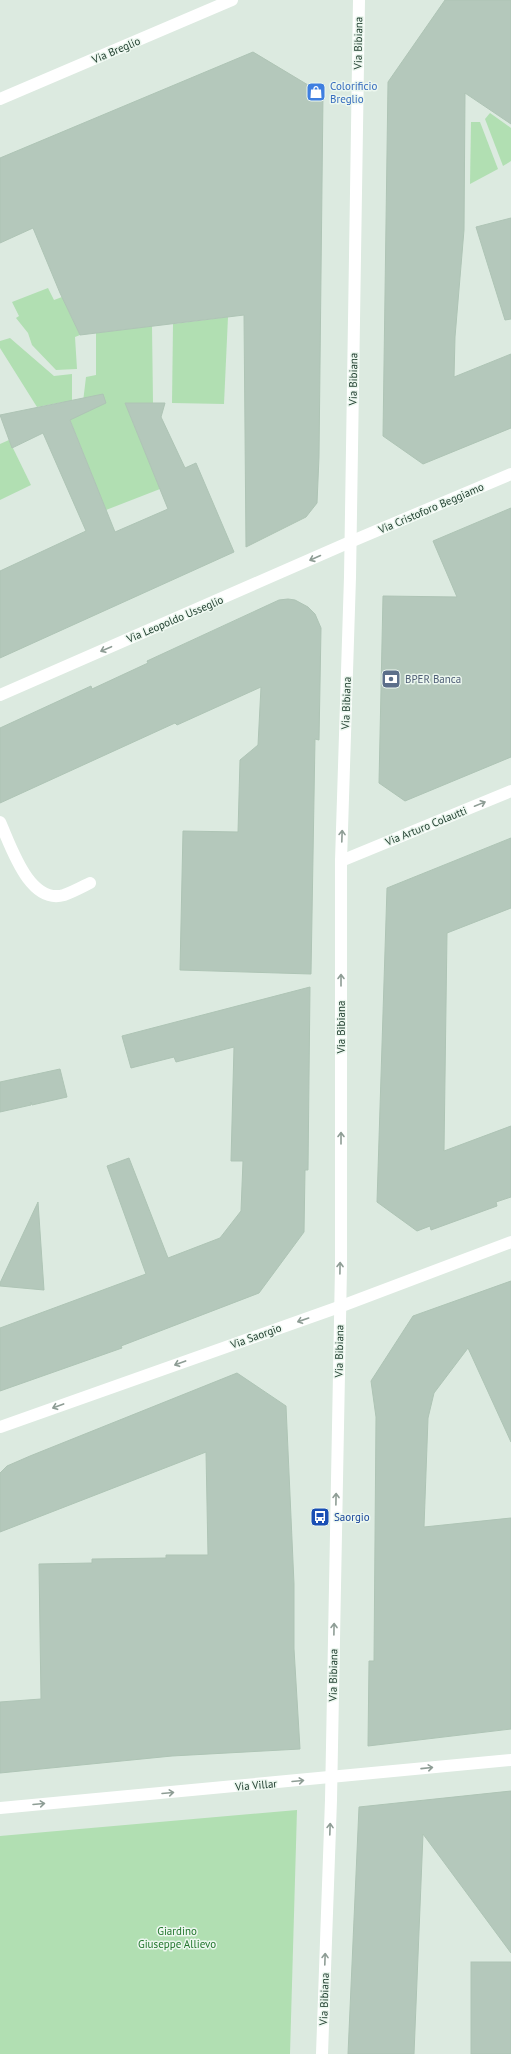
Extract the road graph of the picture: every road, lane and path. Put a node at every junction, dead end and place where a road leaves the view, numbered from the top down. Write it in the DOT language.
graph roads {
  1 [pos="232,0"];
  2 [pos="359,0"];
  3 [pos="0,99"];
  4 [pos="511,474"];
  5 [pos="350,542"];
  6 [pos="0,695"];
  7 [pos="511,791"];
  8 [pos="0,822"];
  9 [pos="341,862"];
  10 [pos="90,883"];
  11 [pos="511,1242"];
  12 [pos="340,1307"];
  13 [pos="0,1427"];
  14 [pos="511,1760"];
  15 [pos="331,1778"];
  16 [pos="0,1808"];
  17 [pos="322,2054"];
  1 -- 3 [label="street, Via Breglio"];
  2 -- 5 [label="street, Via Bibiana"];
  4 -- 5 [label="street, Via Cristoforo Beggiamo"];
  5 -- 6 [label="street, Via Leopoldo Usseglio, one-way"];
  9 -- 5 [label="street, Via Bibiana, one-way"];
  9 -- 7 [label="street, Via Arturo Colautti, one-way"];
  8 -- 10 [label="street"];
  12 -- 9 [label="street, Via Bibiana, one-way"];
  11 -- 12 [label="street, Via Saorgio"];
  12 -- 13 [label="street, Via Saorgio, one-way"];
  15 -- 12 [label="street, Via Bibiana, one-way"];
  15 -- 14 [label="street, Via Villar, one-way"];
  16 -- 15 [label="street, Via Villar, one-way"];
  17 -- 15 [label="street, Via Bibiana, one-way"];
}
